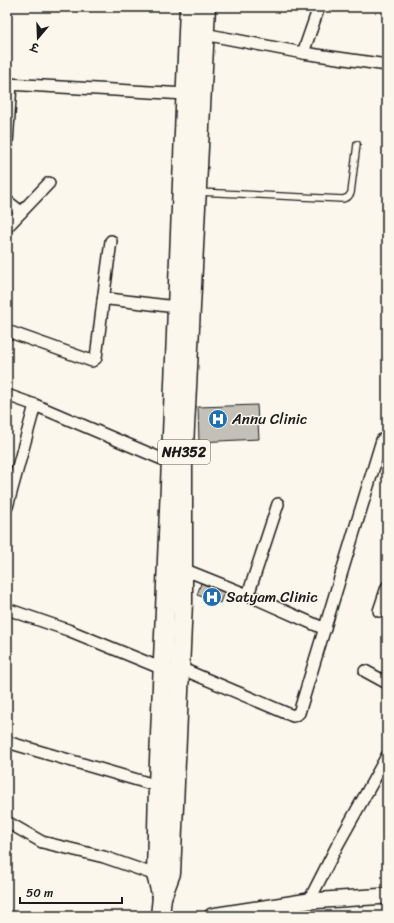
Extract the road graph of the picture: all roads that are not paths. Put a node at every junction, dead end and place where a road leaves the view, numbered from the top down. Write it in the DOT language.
graph roads {
  1 [pos="189,7"];
  2 [pos="206,7"];
  3 [pos="319,7"];
  4 [pos="204,34"];
  5 [pos="303,53"];
  6 [pos="387,65"];
  7 [pos="9,84"];
  8 [pos="186,94"];
  9 [pos="7,144"];
  10 [pos="357,144"];
  11 [pos="48,183"];
  12 [pos="196,192"];
  13 [pos="7,201"];
  14 [pos="21,212"];
  15 [pos="7,227"];
  16 [pos="111,241"];
  17 [pos="103,301"];
  18 [pos="176,307"];
  19 [pos="7,331"];
  20 [pos="7,395"];
  21 [pos="35,405"];
  22 [pos="387,438"];
  23 [pos="177,466"];
  24 [pos="10,482"];
  25 [pos="278,504"];
  26 [pos="7,507"];
  27 [pos="183,569"];
  28 [pos="387,587"];
  29 [pos="248,595"];
  30 [pos="8,611"];
  31 [pos="379,611"];
  32 [pos="325,629"];
  33 [pos="171,668"];
  34 [pos="365,671"];
  35 [pos="387,683"];
  36 [pos="7,742"];
  37 [pos="387,756"];
  38 [pos="158,786"];
  39 [pos="7,822"];
  40 [pos="156,875"];
  41 [pos="162,896"];
  42 [pos="387,896"];
  43 [pos="309,901"];
  44 [pos="281,910"];
  45 [pos="242,913"];
  46 [pos="160,916"];
  47 [pos="212,916"];
  1 -- 8 [label="highway, NH352"];
  2 -- 4 [label="highway, NH352"];
  3 -- 5 [label="street"];
  4 -- 5 [label="street"];
  4 -- 12 [label="highway, NH352"];
  5 -- 6 [label="street"];
  7 -- 8 [label="street"];
  7 -- 9 [label="street"];
  8 -- 18 [label="highway, NH352"];
  10 -- 12 [label="lane"];
  11 -- 14 [label="street"];
  12 -- 23 [label="highway, NH352"];
  13 -- 14 [label="street"];
  14 -- 15 [label="street"];
  16 -- 17 [label="street"];
  17 -- 18 [label="street"];
  17 -- 19 [label="street"];
  18 -- 23 [label="highway, NH352"];
  20 -- 21 [label="street"];
  21 -- 23 [label="street"];
  21 -- 24 [label="street"];
  22 -- 32 [label="street"];
  23 -- 27 [label="highway, NH352"];
  23 -- 33 [label="highway, NH352"];
  24 -- 26 [label="street"];
  25 -- 29 [label="street"];
  27 -- 29 [label="street"];
  27 -- 33 [label="highway, NH352"];
  28 -- 31 [label="street"];
  29 -- 32 [label="street"];
  30 -- 33 [label="street"];
  32 -- 33 [label="street"];
  33 -- 38 [label="highway, NH352"];
  33 -- 41 [label="highway, NH352"];
  34 -- 35 [label="street"];
  36 -- 38 [label="street"];
  37 -- 43 [label="street"];
  38 -- 40 [label="highway, NH352"];
  39 -- 40 [label="street"];
  40 -- 41 [label="highway, NH352"];
  41 -- 46 [label="highway, NH352"];
  42 -- 43 [label="main road"];
  43 -- 44 [label="main road"];
  44 -- 45 [label="main road"];
  45 -- 47 [label="main road"];
}
